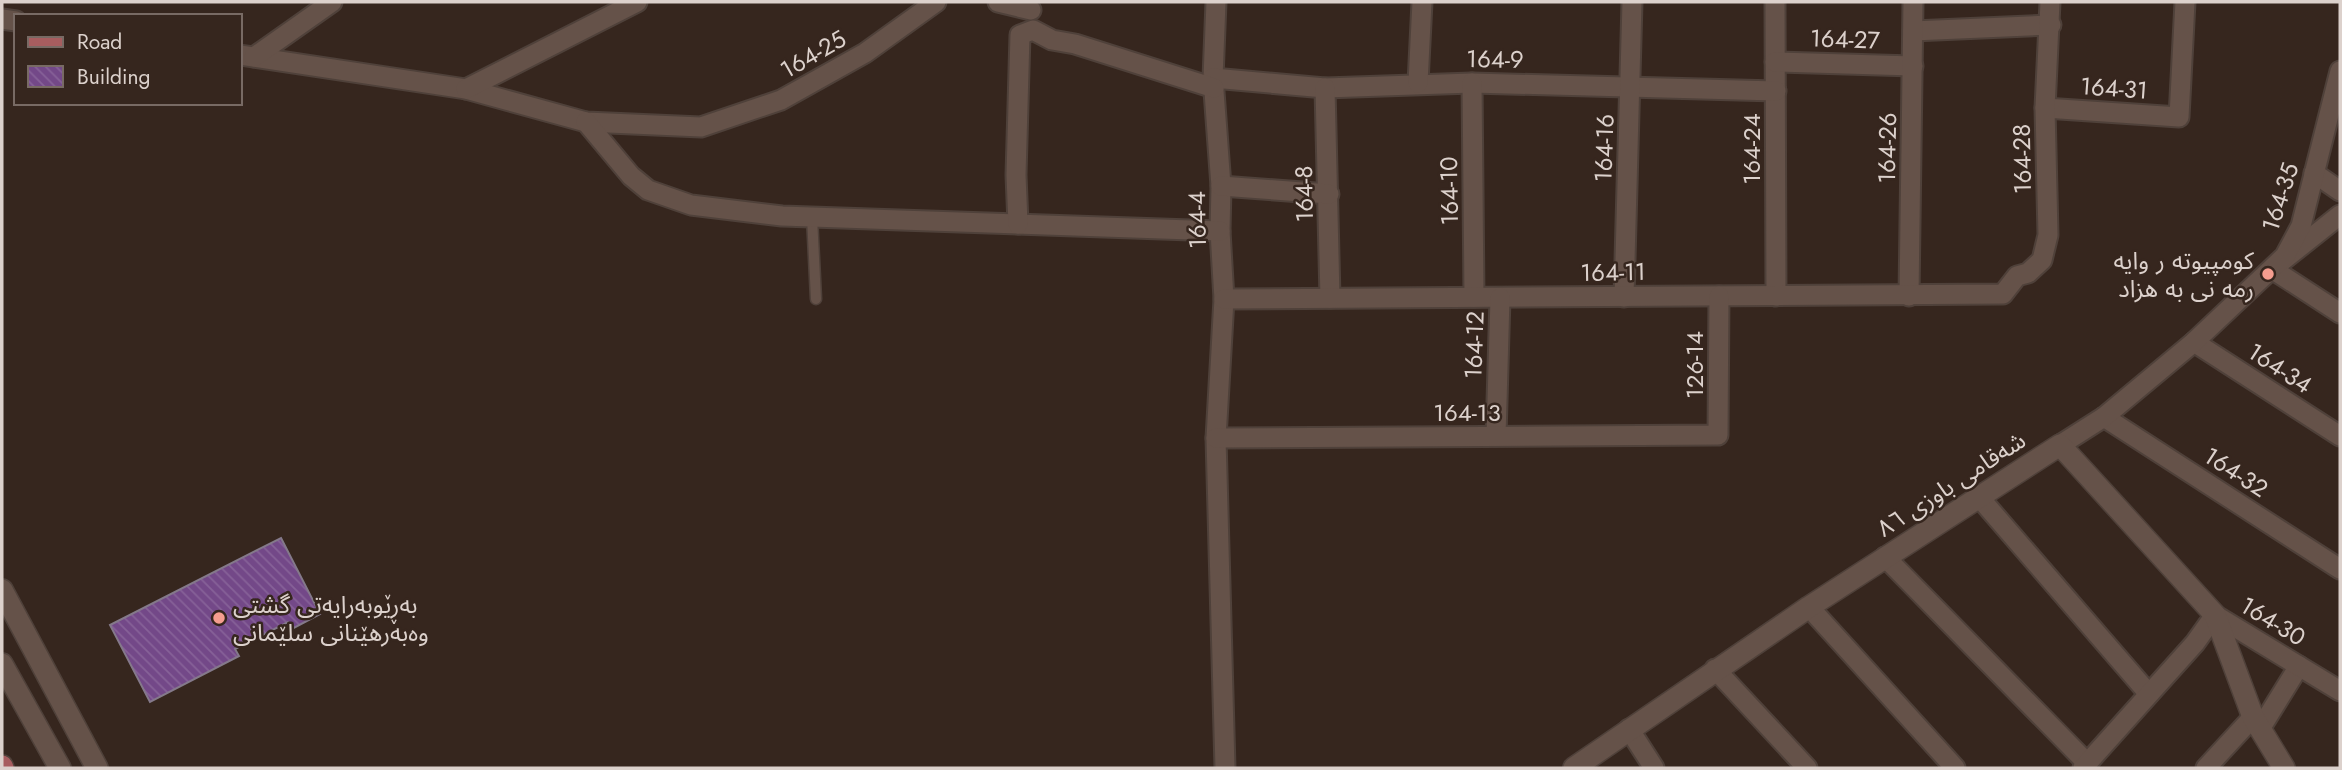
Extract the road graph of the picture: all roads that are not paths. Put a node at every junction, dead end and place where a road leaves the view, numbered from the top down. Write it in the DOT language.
graph roads {
  1 [pos="332,2"];
  2 [pos="637,2"];
  3 [pos="936,2"];
  4 [pos="998,2"];
  5 [pos="1216,2"];
  6 [pos="1422,2"];
  7 [pos="1632,2"];
  8 [pos="1774,2"];
  9 [pos="1913,2"];
  10 [pos="2050,2"];
  11 [pos="2185,2"];
  12 [pos="1033,14"];
  13 [pos="2051,25"];
  14 [pos="1913,31"];
  15 [pos="247,56"];
  16 [pos="1775,62"];
  17 [pos="1913,66"];
  18 [pos="2340,71"];
  19 [pos="1214,83"];
  20 [pos="1418,83"];
  21 [pos="1472,83"];
  22 [pos="1630,87"];
  23 [pos="466,89"];
  24 [pos="1325,89"];
  25 [pos="1776,91"];
  26 [pos="2045,108"];
  27 [pos="586,122"];
  28 [pos="2314,173"];
  29 [pos="1221,186"];
  30 [pos="2340,191"];
  31 [pos="1329,194"];
  32 [pos="2340,215"];
  33 [pos="812,217"];
  34 [pos="1018,224"];
  35 [pos="1220,231"];
  36 [pos="2272,270"];
  37 [pos="2003,294"];
  38 [pos="1624,296"];
  39 [pos="1719,296"];
  40 [pos="1776,296"];
  41 [pos="1909,296"];
  42 [pos="1330,298"];
  43 [pos="1474,298"];
  44 [pos="1500,298"];
  45 [pos="816,299"];
  46 [pos="1224,299"];
  47 [pos="2340,313"];
  48 [pos="2194,342"];
  49 [pos="2104,417"];
  50 [pos="1718,435"];
  51 [pos="1496,436"];
  52 [pos="2340,436"];
  53 [pos="1216,438"];
  54 [pos="2060,445"];
  55 [pos="1979,497"];
  56 [pos="1885,557"];
  57 [pos="2340,569"];
  58 [pos="2,590"];
  59 [pos="1809,607"];
  60 [pos="2215,615"];
  61 [pos="2,664"];
  62 [pos="2299,666"];
  63 [pos="1716,669"];
  64 [pos="2340,691"];
  65 [pos="2149,695"];
  66 [pos="2256,723"];
  67 [pos="1629,729"];
  68 [pos="2085,766"];
  69 [pos="60,768"];
  70 [pos="97,768"];
  71 [pos="1225,768"];
  72 [pos="1574,768"];
  73 [pos="1654,768"];
  74 [pos="1807,768"];
  75 [pos="1955,768"];
  76 [pos="2207,768"];
  77 [pos="2284,768"];
  1 -- 15 [label="street"];
  2 -- 23 [label="street"];
  3 -- 27 [label="street, 164-25"];
  4 -- 12 [label="street, 164-9"];
  5 -- 19 [label="street, 164-4"];
  6 -- 20 [label="street"];
  7 -- 22 [label="street, 164-16"];
  8 -- 16 [label="street, 164-24"];
  9 -- 14 [label="street, 164-26"];
  10 -- 13 [label="street, 164-28"];
  11 -- 26 [label="street, 164-31"];
  12 -- 19 [label="street, 164-9"];
  12 -- 34 [label="street"];
  13 -- 14 [label="street"];
  13 -- 26 [label="street, 164-28"];
  14 -- 17 [label="street, 164-26"];
  15 -- 23 [label="street"];
  16 -- 17 [label="street, 164-27"];
  16 -- 25 [label="street, 164-24"];
  17 -- 41 [label="street, 164-26"];
  18 -- 28 [label="street, 164-35"];
  19 -- 24 [label="street, 164-9"];
  19 -- 29 [label="street, 164-4"];
  20 -- 21 [label="street, 164-9"];
  20 -- 24 [label="street, 164-9"];
  21 -- 22 [label="street, 164-9"];
  21 -- 43 [label="street, 164-10"];
  22 -- 25 [label="street, 164-9"];
  22 -- 38 [label="street, 164-16"];
  23 -- 27 [label="street"];
  24 -- 31 [label="street, 164-8"];
  25 -- 40 [label="street, 164-24"];
  26 -- 37 [label="street, 164-28"];
  27 -- 33 [label="street"];
  28 -- 30 [label="street"];
  28 -- 36 [label="street, 164-35"];
  29 -- 31 [label="street"];
  29 -- 35 [label="street, 164-4"];
  31 -- 42 [label="street, 164-8"];
  32 -- 36 [label="street"];
  33 -- 34 [label="street"];
  33 -- 45 [label="lane"];
  34 -- 35 [label="street"];
  35 -- 46 [label="street, 164-4"];
  36 -- 47 [label="street"];
  36 -- 48 [label="street, 164-35"];
  37 -- 41 [label="street, 164-11"];
  38 -- 39 [label="street, 164-11"];
  38 -- 44 [label="street, 164-11"];
  39 -- 40 [label="street, 164-11"];
  39 -- 50 [label="street, 126-14"];
  40 -- 41 [label="street, 164-11"];
  42 -- 43 [label="street, 164-11"];
  42 -- 46 [label="street, 164-11"];
  43 -- 44 [label="street, 164-11"];
  44 -- 51 [label="street, 164-12"];
  46 -- 53 [label="street, 164-4"];
  48 -- 49 [label="street, 164-35"];
  48 -- 52 [label="street, 164-34"];
  49 -- 54 [label="street, 164-35"];
  49 -- 57 [label="street, 164-32"];
  50 -- 51 [label="street, 164-13"];
  51 -- 53 [label="street, 164-13"];
  53 -- 71 [label="street, 164-4"];
  54 -- 55 [label="street, شەقامی باوزی ٨٦"];
  54 -- 60 [label="street, شەقامی باوزی ٨٦"];
  55 -- 56 [label="street, شەقامی باوزی ٨٦"];
  55 -- 65 [label="street"];
  56 -- 59 [label="street, شەقامی باوزی ٨٦"];
  56 -- 68 [label="street"];
  58 -- 70 [label="street"];
  59 -- 63 [label="street, شەقامی باوزی ٨٦"];
  59 -- 75 [label="street"];
  60 -- 62 [label="street, 164-30"];
  60 -- 65 [label="street"];
  60 -- 66 [label="street, شەقامی باوزی ٨٦"];
  61 -- 69 [label="street"];
  62 -- 64 [label="street, 164-30"];
  62 -- 66 [label="street"];
  63 -- 67 [label="street, شەقامی باوزی ٨٦"];
  63 -- 74 [label="street"];
  65 -- 68 [label="street"];
  66 -- 76 [label="street"];
  66 -- 77 [label="street, شەقامی باوزی ٨٦"];
  67 -- 72 [label="street, شەقامی باوزی ٨٦"];
  67 -- 73 [label="street"];
}
